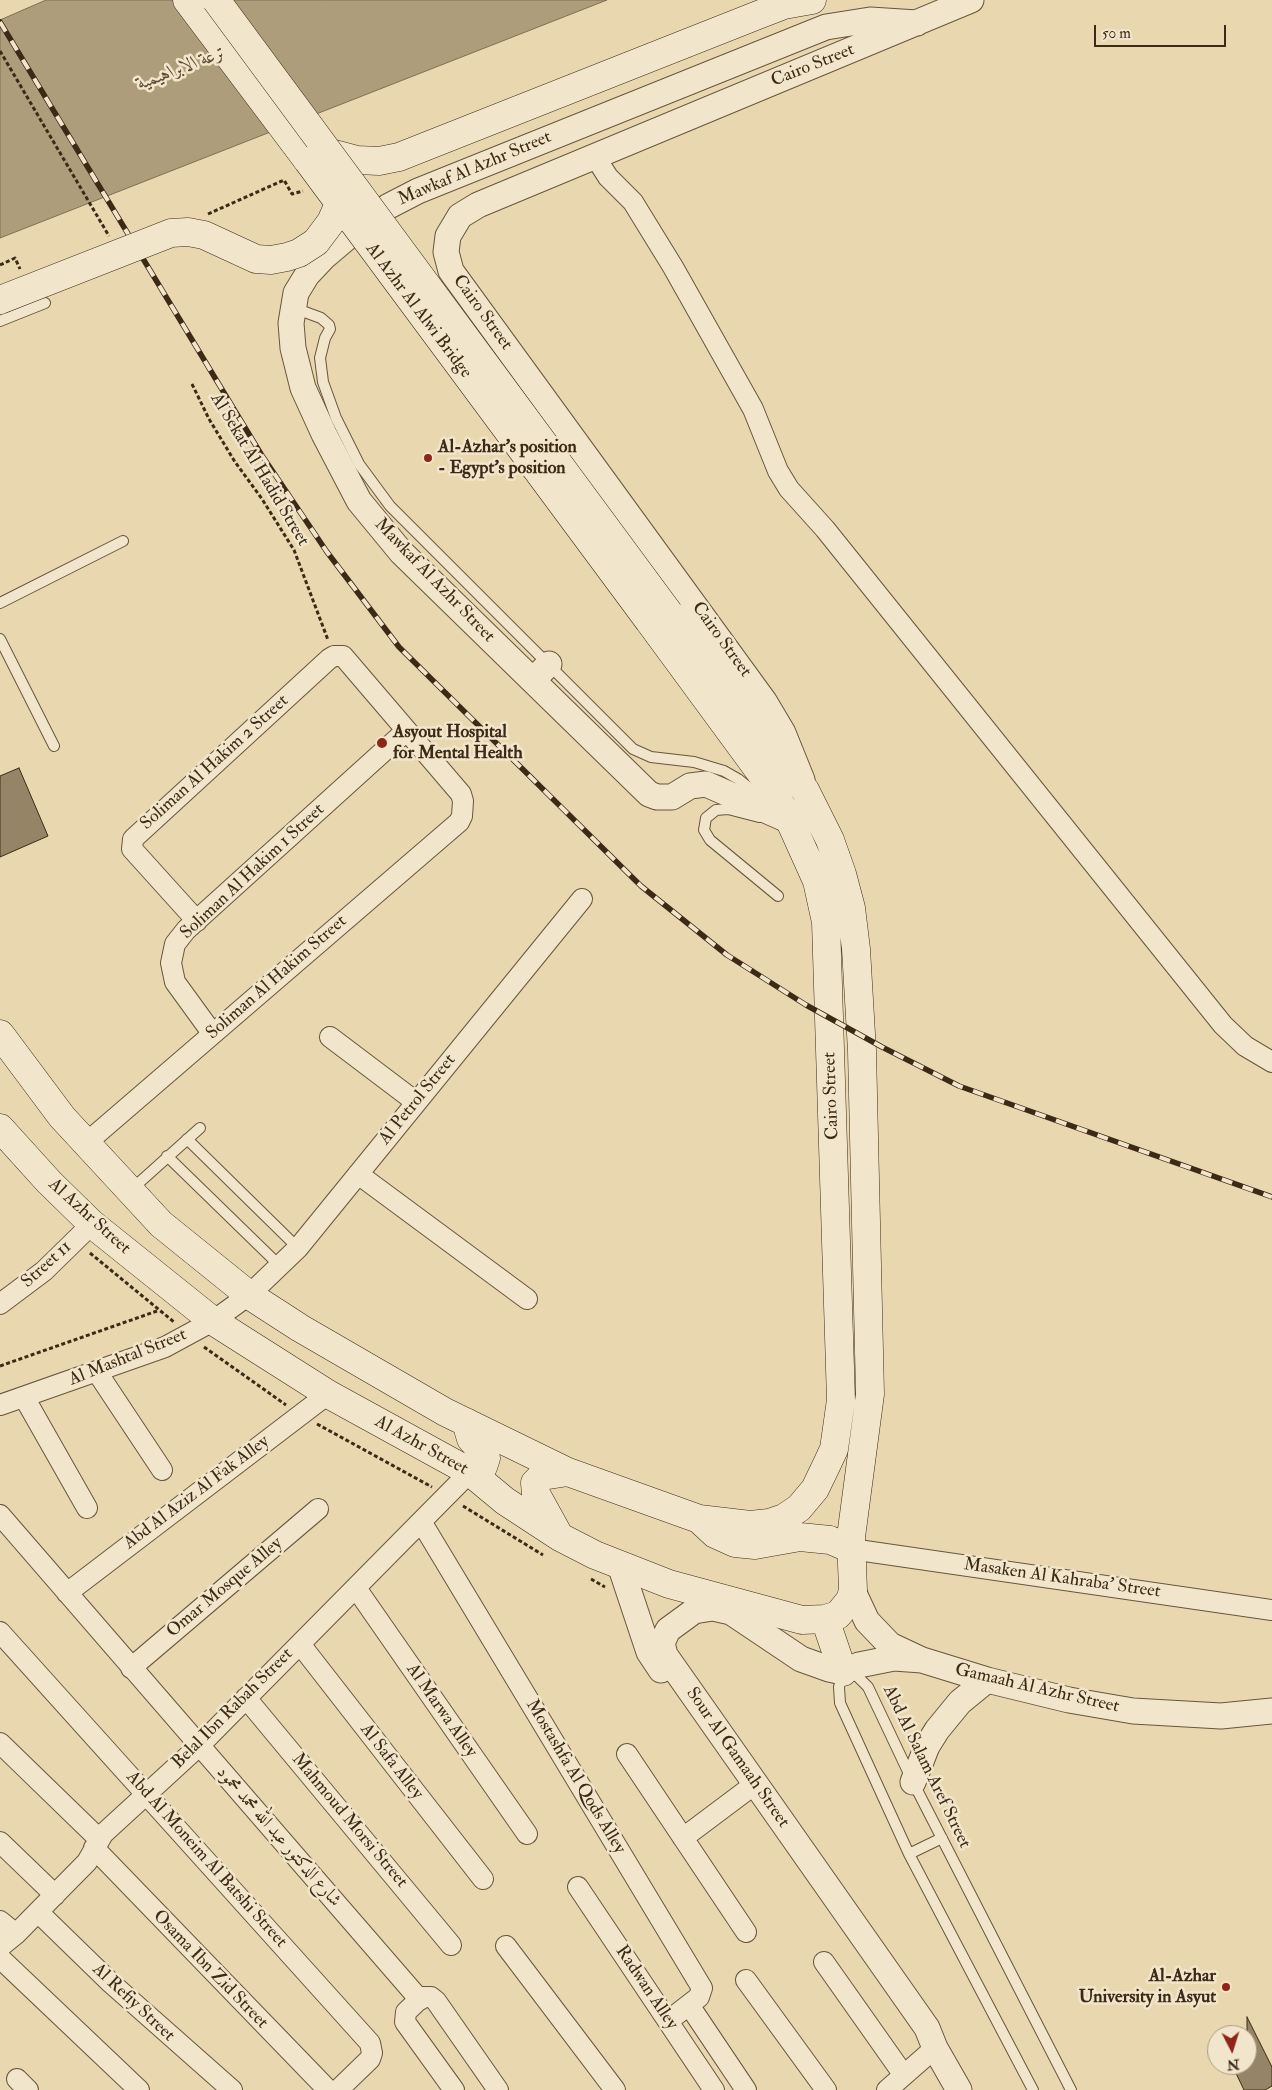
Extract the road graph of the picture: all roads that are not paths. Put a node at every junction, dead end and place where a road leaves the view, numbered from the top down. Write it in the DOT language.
graph roads {
  1 [pos="187,0"];
  2 [pos="216,0"];
  3 [pos="812,0"];
  4 [pos="971,0"];
  5 [pos="917,23"];
  6 [pos="327,152"];
  7 [pos="594,155"];
  8 [pos="339,204"];
  9 [pos="0,300"];
  10 [pos="45,303"];
  11 [pos="294,308"];
  12 [pos="0,321"];
  13 [pos="381,512"];
  14 [pos="123,541"];
  15 [pos="0,604"];
  16 [pos="659,617"];
  17 [pos="0,639"];
  18 [pos="10,658"];
  19 [pos="0,663"];
  20 [pos="541,672"];
  21 [pos="406,731"];
  22 [pos="54,746"];
  23 [pos="805,790"];
  24 [pos="790,821"];
  25 [pos="778,896"];
  26 [pos="582,899"];
  27 [pos="196,921"];
  28 [pos="212,1033"];
  29 [pos="0,1034"];
  30 [pos="330,1037"];
  31 [pos="1272,1062"];
  32 [pos="416,1102"];
  33 [pos="0,1128"];
  34 [pos="200,1128"];
  35 [pos="187,1139"];
  36 [pos="85,1144"];
  37 [pos="167,1156"];
  38 [pos="358,1174"];
  39 [pos="129,1191"];
  40 [pos="92,1224"];
  41 [pos="298,1248"];
  42 [pos="280,1266"];
  43 [pos="249,1295"];
  44 [pos="527,1299"];
  45 [pos="0,1304"];
  46 [pos="213,1321"];
  47 [pos="97,1372"];
  48 [pos="328,1394"];
  49 [pos="24,1397"];
  50 [pos="0,1405"];
  51 [pos="466,1422"];
  52 [pos="162,1470"];
  53 [pos="470,1472"];
  54 [pos="568,1472"];
  55 [pos="87,1508"];
  56 [pos="318,1509"];
  57 [pos="0,1515"];
  58 [pos="699,1519"];
  59 [pos="422,1523"];
  60 [pos="560,1537"];
  61 [pos="851,1549"];
  62 [pos="620,1565"];
  63 [pos="356,1588"];
  64 [pos="853,1591"];
  65 [pos="67,1593"];
  66 [pos="1272,1610"];
  67 [pos="825,1619"];
  68 [pos="0,1632"];
  69 [pos="300,1644"];
  70 [pos="922,1660"];
  71 [pos="131,1668"];
  72 [pos="843,1672"];
  73 [pos="987,1680"];
  74 [pos="246,1698"];
  75 [pos="1270,1716"];
  76 [pos="0,1743"];
  77 [pos="199,1746"];
  78 [pos="627,1754"];
  79 [pos="913,1782"];
  80 [pos="747,1790"];
  81 [pos="147,1793"];
  82 [pos="527,1834"];
  83 [pos="683,1838"];
  84 [pos="942,1838"];
  85 [pos="0,1842"];
  86 [pos="96,1844"];
  87 [pos="909,1854"];
  88 [pos="482,1879"];
  89 [pos="578,1887"];
  90 [pos="55,1895"];
  91 [pos="38,1912"];
  92 [pos="0,1921"];
  93 [pos="746,1932"];
  94 [pos="16,1934"];
  95 [pos="451,1944"];
  96 [pos="506,1946"];
  97 [pos="0,1947"];
  98 [pos="0,1958"];
  99 [pos="824,1962"];
  100 [pos="746,1980"];
  101 [pos="420,2000"];
  102 [pos="689,2005"];
  103 [pos="668,2021"];
  104 [pos="935,2048"];
  105 [pos="903,2074"];
  106 [pos="139,2090"];
  107 [pos="232,2090"];
  108 [pos="328,2090"];
  109 [pos="338,2090"];
  110 [pos="454,2090"];
  111 [pos="498,2090"];
  112 [pos="615,2090"];
  113 [pos="714,2090"];
  114 [pos="746,2090"];
  115 [pos="826,2090"];
  116 [pos="887,2090"];
  117 [pos="958,2090"];
  118 [pos="1033,2090"];
  119 [pos="1071,2090"];
  1 -- 8 [label="main road, Al Azhr Al Alwi Bridge, bridge"];
  2 -- 6 [label="main road, Al Azhr Al Alwi Bridge, bridge"];
  3 -- 6 [label="main road"];
  4 -- 5 [label="street, Cairo Street"];
  5 -- 7 [label="street, Cairo Street"];
  5 -- 11 [label="street, Mawkaf Al Azhr Street"];
  6 -- 16 [label="main road, Al Azhr Al Alwi Bridge, bridge"];
  7 -- 23 [label="street, Cairo Street"];
  7 -- 31 [label="street"];
  8 -- 9 [label="main road, bridge"];
  8 -- 16 [label="main road, Al Azhr Al Alwi Bridge, bridge"];
  10 -- 12 [label="lane"];
  11 -- 13 [label="street, Mawkaf Al Azhr Street"];
  11 -- 13 [label="lane"];
  13 -- 20 [label="street, Mawkaf Al Azhr Street"];
  14 -- 15 [label="lane"];
  16 -- 23 [label="main road, Cairo Street"];
  16 -- 24 [label="main road, Cairo Street"];
  17 -- 18 [label="lane"];
  18 -- 19 [label="lane"];
  18 -- 22 [label="lane"];
  20 -- 24 [label="lane"];
  20 -- 24 [label="street, Mawkaf Al Azhr Street"];
  21 -- 27 [label="street, Soliman Al Hakim 1 Street"];
  21 -- 27 [label="street, Soliman Al Hakim 2 Street"];
  21 -- 28 [label="street, Soliman Al Hakim Street"];
  23 -- 61 [label="main road, Cairo Street"];
  24 -- 25 [label="lane"];
  24 -- 58 [label="main road, Cairo Street"];
  26 -- 32 [label="street, Al Petrol Street"];
  27 -- 28 [label="street, Soliman Al Hakim 1 Street"];
  28 -- 36 [label="street, Soliman Al Hakim Street"];
  29 -- 36 [label="main road"];
  30 -- 32 [label="street"];
  32 -- 38 [label="street, Al Petrol Street"];
  33 -- 40 [label="main road, Al Azhr Street"];
  34 -- 35 [label="lane"];
  35 -- 37 [label="lane"];
  35 -- 41 [label="lane"];
  36 -- 39 [label="main road"];
  37 -- 39 [label="lane"];
  37 -- 42 [label="lane"];
  38 -- 41 [label="street, Al Petrol Street"];
  38 -- 44 [label="street"];
  39 -- 43 [label="main road"];
  40 -- 45 [label="street, Street 11"];
  40 -- 46 [label="main road, Al Azhr Street"];
  41 -- 42 [label="street, Al Petrol Street"];
  42 -- 43 [label="street, Al Petrol Street"];
  43 -- 46 [label="street, Al Mashtal Street"];
  43 -- 51 [label="main road"];
  46 -- 47 [label="street, Al Mashtal Street"];
  46 -- 48 [label="main road, Al Azhr Street"];
  47 -- 49 [label="street, Al Mashtal Street"];
  47 -- 52 [label="street"];
  48 -- 53 [label="main road, Al Azhr Street"];
  48 -- 65 [label="street, Abd Al Aziz Al Fak Alley"];
  49 -- 50 [label="street, Al Mashtal Street"];
  49 -- 55 [label="street"];
  51 -- 53 [label="main road"];
  51 -- 54 [label="main road"];
  53 -- 59 [label="street, Belal Ibn Rabah Street"];
  53 -- 60 [label="main road, Al Azhr Street"];
  54 -- 58 [label="main road"];
  54 -- 60 [label="main road"];
  56 -- 71 [label="street, Omar Mosque Alley"];
  57 -- 65 [label="street, شارع الدكتور عبد الله محمد محمود"];
  58 -- 61 [label="main road"];
  59 -- 63 [label="street, Belal Ibn Rabah Street"];
  59 -- 102 [label="street, Mostashfa Al Qods Alley"];
  60 -- 62 [label="main road, Al Azhr Street"];
  61 -- 64 [label="main road"];
  61 -- 66 [label="street, Masaken Al Kahraba' Street"];
  62 -- 67 [label="main road, Al Azhr Street"];
  62 -- 80 [label="street, Sour Al Gamaah Street"];
  63 -- 69 [label="street, Belal Ibn Rabah Street"];
  63 -- 82 [label="street, Al Marwa Alley"];
  64 -- 67 [label="main road"];
  64 -- 70 [label="street, Gamaah Al Azhr Street"];
  65 -- 71 [label="street, شارع الدكتور عبد الله محمد محمود"];
  67 -- 72 [label="main road"];
  68 -- 81 [label="street, Abd Al Moneim Al Batshi Street"];
  69 -- 74 [label="street, Belal Ibn Rabah Street"];
  69 -- 88 [label="street, Al Safa Alley"];
  70 -- 72 [label="street, Gamaah Al Azhr Street"];
  70 -- 73 [label="street, Gamaah Al Azhr Street"];
  71 -- 77 [label="street, شارع الدكتور عبد الله محمد محمود"];
  72 -- 79 [label="lane, Abd Al Salam Aref Street"];
  72 -- 87 [label="lane"];
  72 -- 104 [label="street, Sour Al Gamaah Street"];
  73 -- 75 [label="street, Gamaah Al Azhr Street"];
  73 -- 79 [label="street"];
  74 -- 77 [label="street, Belal Ibn Rabah Street"];
  74 -- 95 [label="street, Mahmoud Morsi Street"];
  76 -- 86 [label="street, Osama Ibn Zid Street"];
  77 -- 81 [label="street, Belal Ibn Rabah Street"];
  77 -- 101 [label="street, شارع الدكتور عبد الله محمد محمود"];
  78 -- 83 [label="street"];
  79 -- 84 [label="lane, Abd Al Salam Aref Street"];
  80 -- 83 [label="street"];
  80 -- 104 [label="street, Sour Al Gamaah Street"];
  81 -- 86 [label="street, Belal Ibn Rabah Street"];
  81 -- 109 [label="street, Abd Al Moneim Al Batshi Street"];
  83 -- 93 [label="street"];
  84 -- 87 [label="lane"];
  84 -- 119 [label="lane, Abd Al Salam Aref Street"];
  85 -- 90 [label="street"];
  86 -- 90 [label="street, Belal Ibn Rabah Street"];
  86 -- 108 [label="street, Osama Ibn Zid Street"];
  87 -- 118 [label="lane"];
  89 -- 103 [label="street, Radwan Alley"];
  90 -- 91 [label="street, Belal Ibn Rabah Street"];
  91 -- 94 [label="street, Belal Ibn Rabah Street"];
  91 -- 107 [label="street, Al Refiy Street"];
  92 -- 94 [label="street"];
  94 -- 97 [label="street, Belal Ibn Rabah Street"];
  96 -- 112 [label="street"];
  98 -- 106 [label="street"];
  99 -- 105 [label="street"];
  100 -- 115 [label="street"];
  101 -- 110 [label="street"];
  101 -- 111 [label="street"];
  102 -- 103 [label="street, Mostashfa Al Qods Alley"];
  102 -- 114 [label="street"];
  103 -- 113 [label="street, Radwan Alley"];
  104 -- 105 [label="street"];
  104 -- 117 [label="street, Sour Al Gamaah Street"];
  105 -- 116 [label="street"];
}
